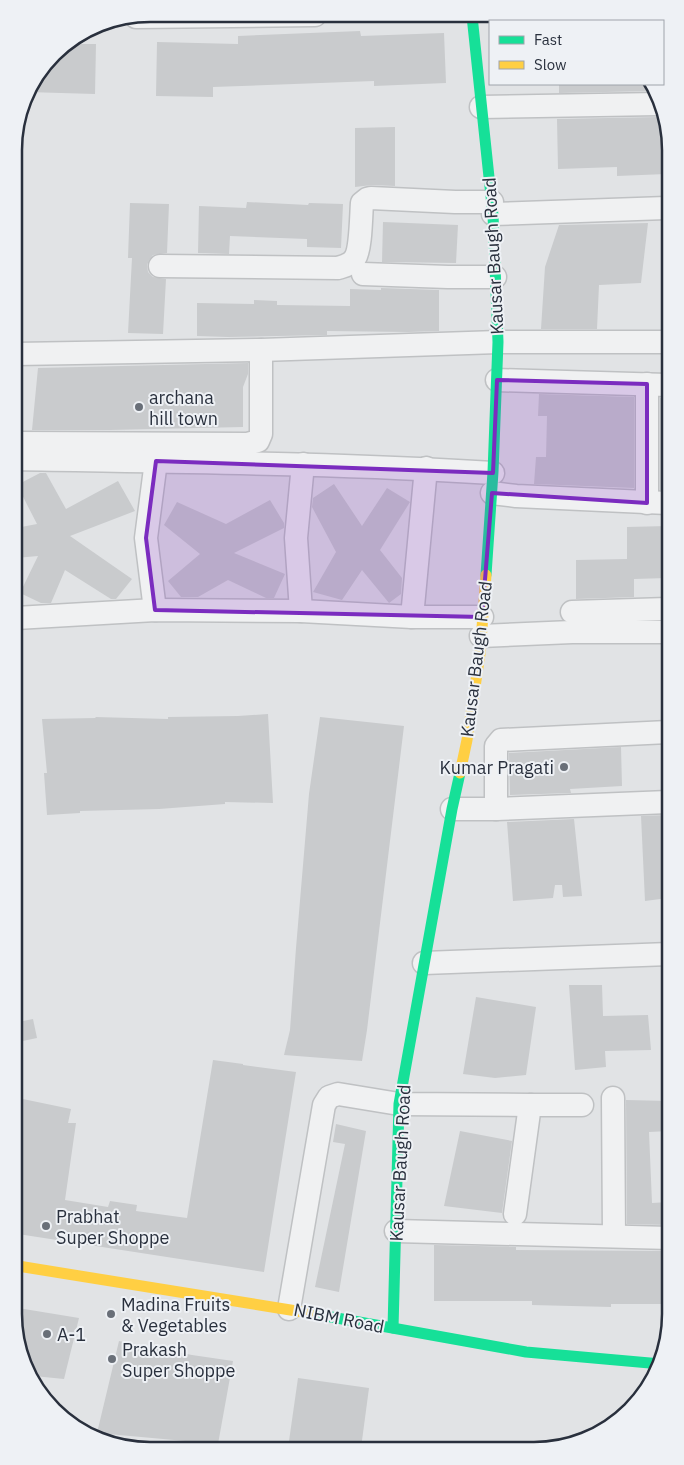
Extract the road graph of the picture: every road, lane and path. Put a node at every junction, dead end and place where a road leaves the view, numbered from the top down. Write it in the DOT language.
graph roads {
  1 [pos="473,22"];
  2 [pos="653,104"];
  3 [pos="481,107"];
  4 [pos="492,208"];
  5 [pos="662,208"];
  6 [pos="160,266"];
  7 [pos="363,274"];
  8 [pos="495,276"];
  9 [pos="498,342"];
  10 [pos="662,342"];
  11 [pos="261,350"];
  12 [pos="23,354"];
  13 [pos="496,380"];
  14 [pos="657,385"];
  15 [pos="23,443"];
  16 [pos="23,459"];
  17 [pos="156,461"];
  18 [pos="303,464"];
  19 [pos="426,468"];
  20 [pos="493,483"];
  21 [pos="657,503"];
  22 [pos="155,610"];
  23 [pos="662,610"];
  24 [pos="301,611"];
  25 [pos="572,612"];
  26 [pos="412,617"];
  27 [pos="23,618"];
  28 [pos="482,627"];
  29 [pos="662,632"];
  30 [pos="662,732"];
  31 [pos="661,802"];
  32 [pos="452,809"];
  33 [pos="496,809"];
  34 [pos="661,954"];
  35 [pos="424,963"];
  36 [pos="613,1098"];
  37 [pos="399,1104"];
  38 [pos="582,1105"];
  39 [pos="530,1106"];
  40 [pos="515,1214"];
  41 [pos="396,1231"];
  42 [pos="614,1236"];
  43 [pos="661,1238"];
  44 [pos="22,1267"];
  45 [pos="289,1309"];
  46 [pos="394,1328"];
  47 [pos="652,1363"];
  1 -- 3 [label="street, Kausar Baugh Road"];
  2 -- 3 [label="street"];
  3 -- 4 [label="street, Kausar Baugh Road"];
  4 -- 5 [label="street"];
  4 -- 6 [label="street"];
  4 -- 8 [label="street, Kausar Baugh Road"];
  7 -- 8 [label="street"];
  8 -- 9 [label="street, Kausar Baugh Road"];
  9 -- 10 [label="street"];
  9 -- 11 [label="street"];
  9 -- 13 [label="street, Kausar Baugh Road"];
  11 -- 12 [label="street"];
  11 -- 15 [label="street"];
  13 -- 14 [label="street"];
  13 -- 20 [label="street, Kausar Baugh Road"];
  14 -- 21 [label="street"];
  16 -- 17 [label="street"];
  17 -- 18 [label="street"];
  17 -- 22 [label="street"];
  18 -- 19 [label="street"];
  18 -- 24 [label="street"];
  19 -- 20 [label="street"];
  19 -- 26 [label="street"];
  20 -- 21 [label="street"];
  20 -- 28 [label="street, Kausar Baugh Road"];
  22 -- 24 [label="street"];
  22 -- 27 [label="street"];
  23 -- 25 [label="street"];
  24 -- 26 [label="street"];
  26 -- 28 [label="street"];
  28 -- 29 [label="street"];
  28 -- 32 [label="street, Kausar Baugh Road"];
  30 -- 33 [label="street"];
  31 -- 33 [label="street"];
  32 -- 33 [label="street"];
  32 -- 35 [label="street, Kausar Baugh Road"];
  34 -- 35 [label="street"];
  35 -- 37 [label="street, Kausar Baugh Road"];
  36 -- 42 [label="street"];
  37 -- 39 [label="street"];
  37 -- 41 [label="street, Kausar Baugh Road"];
  37 -- 45 [label="street"];
  38 -- 39 [label="street"];
  39 -- 40 [label="street"];
  41 -- 42 [label="street"];
  41 -- 46 [label="street, Kausar Baugh Road"];
  42 -- 43 [label="street"];
  44 -- 45 [label="street, NIBM Road"];
  45 -- 46 [label="street, NIBM Road"];
  46 -- 47 [label="street, NIBM Road"];
}
